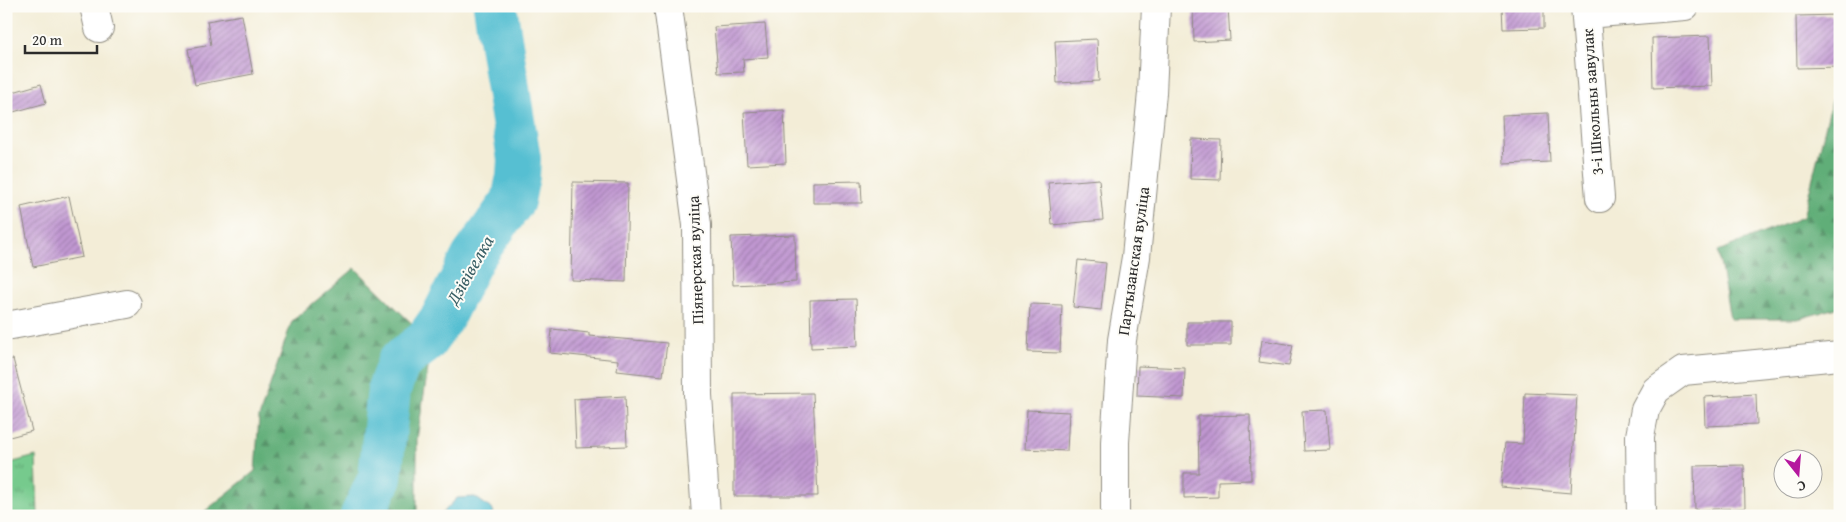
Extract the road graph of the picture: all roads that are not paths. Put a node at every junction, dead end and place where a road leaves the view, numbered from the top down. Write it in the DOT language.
graph roads {
  1 [pos="668,6"];
  2 [pos="1156,6"];
  3 [pos="1685,6"];
  4 [pos="1585,10"];
  5 [pos="1600,198"];
  6 [pos="126,304"];
  7 [pos="6,326"];
  8 [pos="1840,356"];
  9 [pos="706,516"];
  10 [pos="1114,516"];
  11 [pos="1641,516"];
  1 -- 9 [label="street, Піянерская вуліца"];
  2 -- 10 [label="street, Партызанская вуліца"];
  3 -- 4 [label="street"];
  4 -- 5 [label="street, 3-і Школьны завулак"];
  6 -- 7 [label="street"];
  8 -- 11 [label="street"];
}
